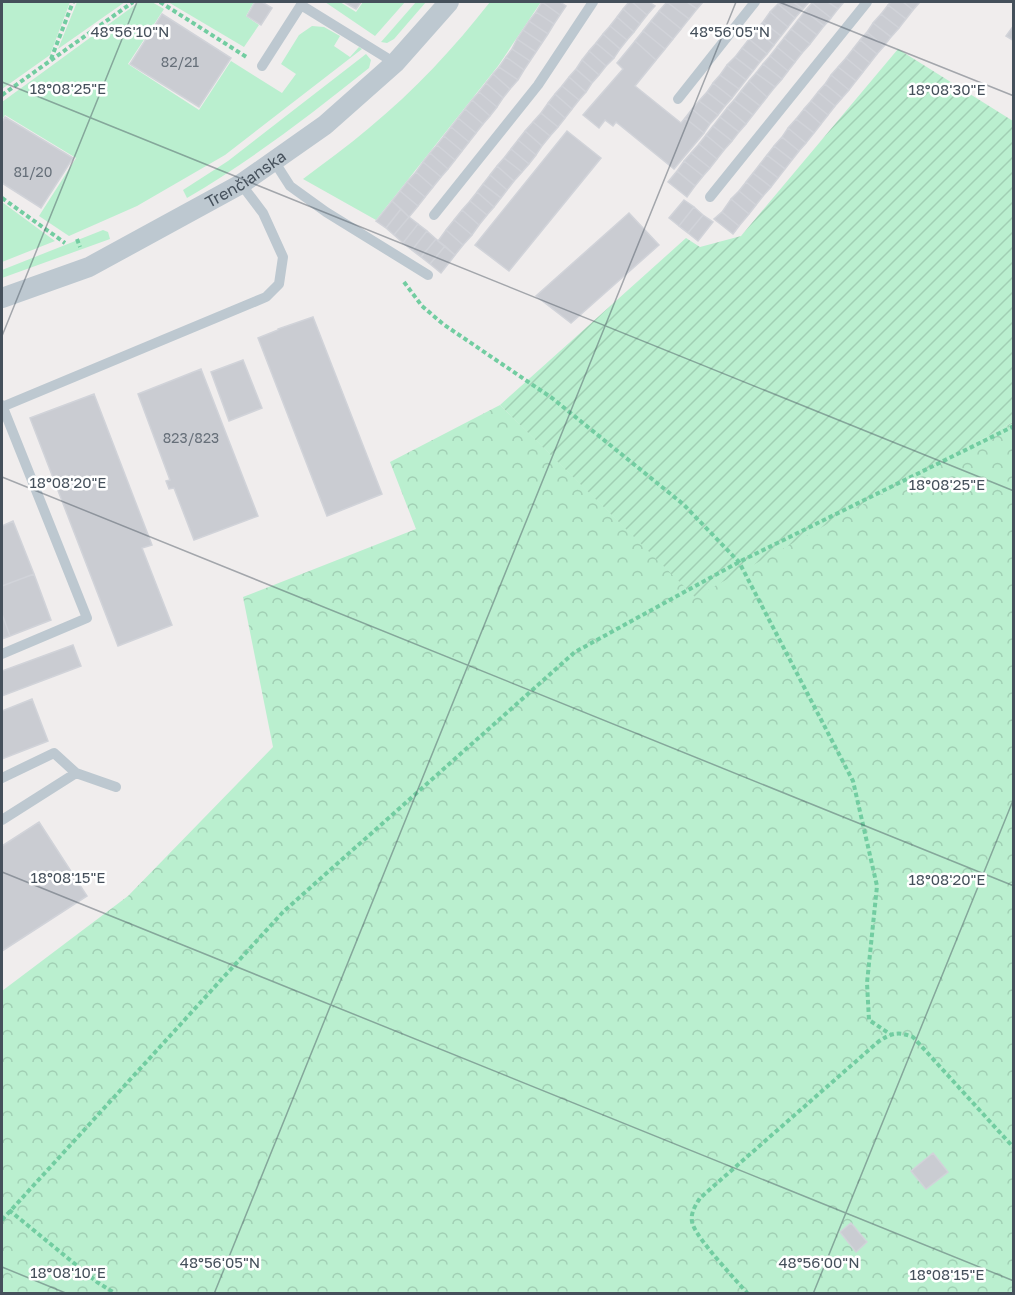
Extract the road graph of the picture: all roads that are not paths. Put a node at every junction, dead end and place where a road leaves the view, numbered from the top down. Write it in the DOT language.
graph roads {
  1 [pos="449,2"];
  2 [pos="593,2"];
  3 [pos="755,2"];
  4 [pos="867,2"];
  5 [pos="395,63"];
  6 [pos="262,66"];
  7 [pos="678,99"];
  8 [pos="274,161"];
  9 [pos="241,184"];
  10 [pos="710,196"];
  11 [pos="434,215"];
  12 [pos="428,275"];
  13 [pos="2,298"];
  14 [pos="2,406"];
  15 [pos="2,654"];
  16 [pos="76,773"];
  17 [pos="2,778"];
  18 [pos="116,787"];
  19 [pos="2,820"];
  1 -- 5 [label="street, Trenčianska"];
  2 -- 11 [label="lane"];
  3 -- 7 [label="lane"];
  4 -- 10 [label="lane"];
  5 -- 6 [label="lane"];
  5 -- 8 [label="street, Trenčianska"];
  8 -- 9 [label="street, Trenčianska"];
  8 -- 12 [label="lane"];
  9 -- 13 [label="street, Trenčianska"];
  9 -- 14 [label="lane"];
  14 -- 15 [label="lane"];
  16 -- 17 [label="lane"];
  16 -- 18 [label="lane"];
  16 -- 19 [label="lane"];
}
